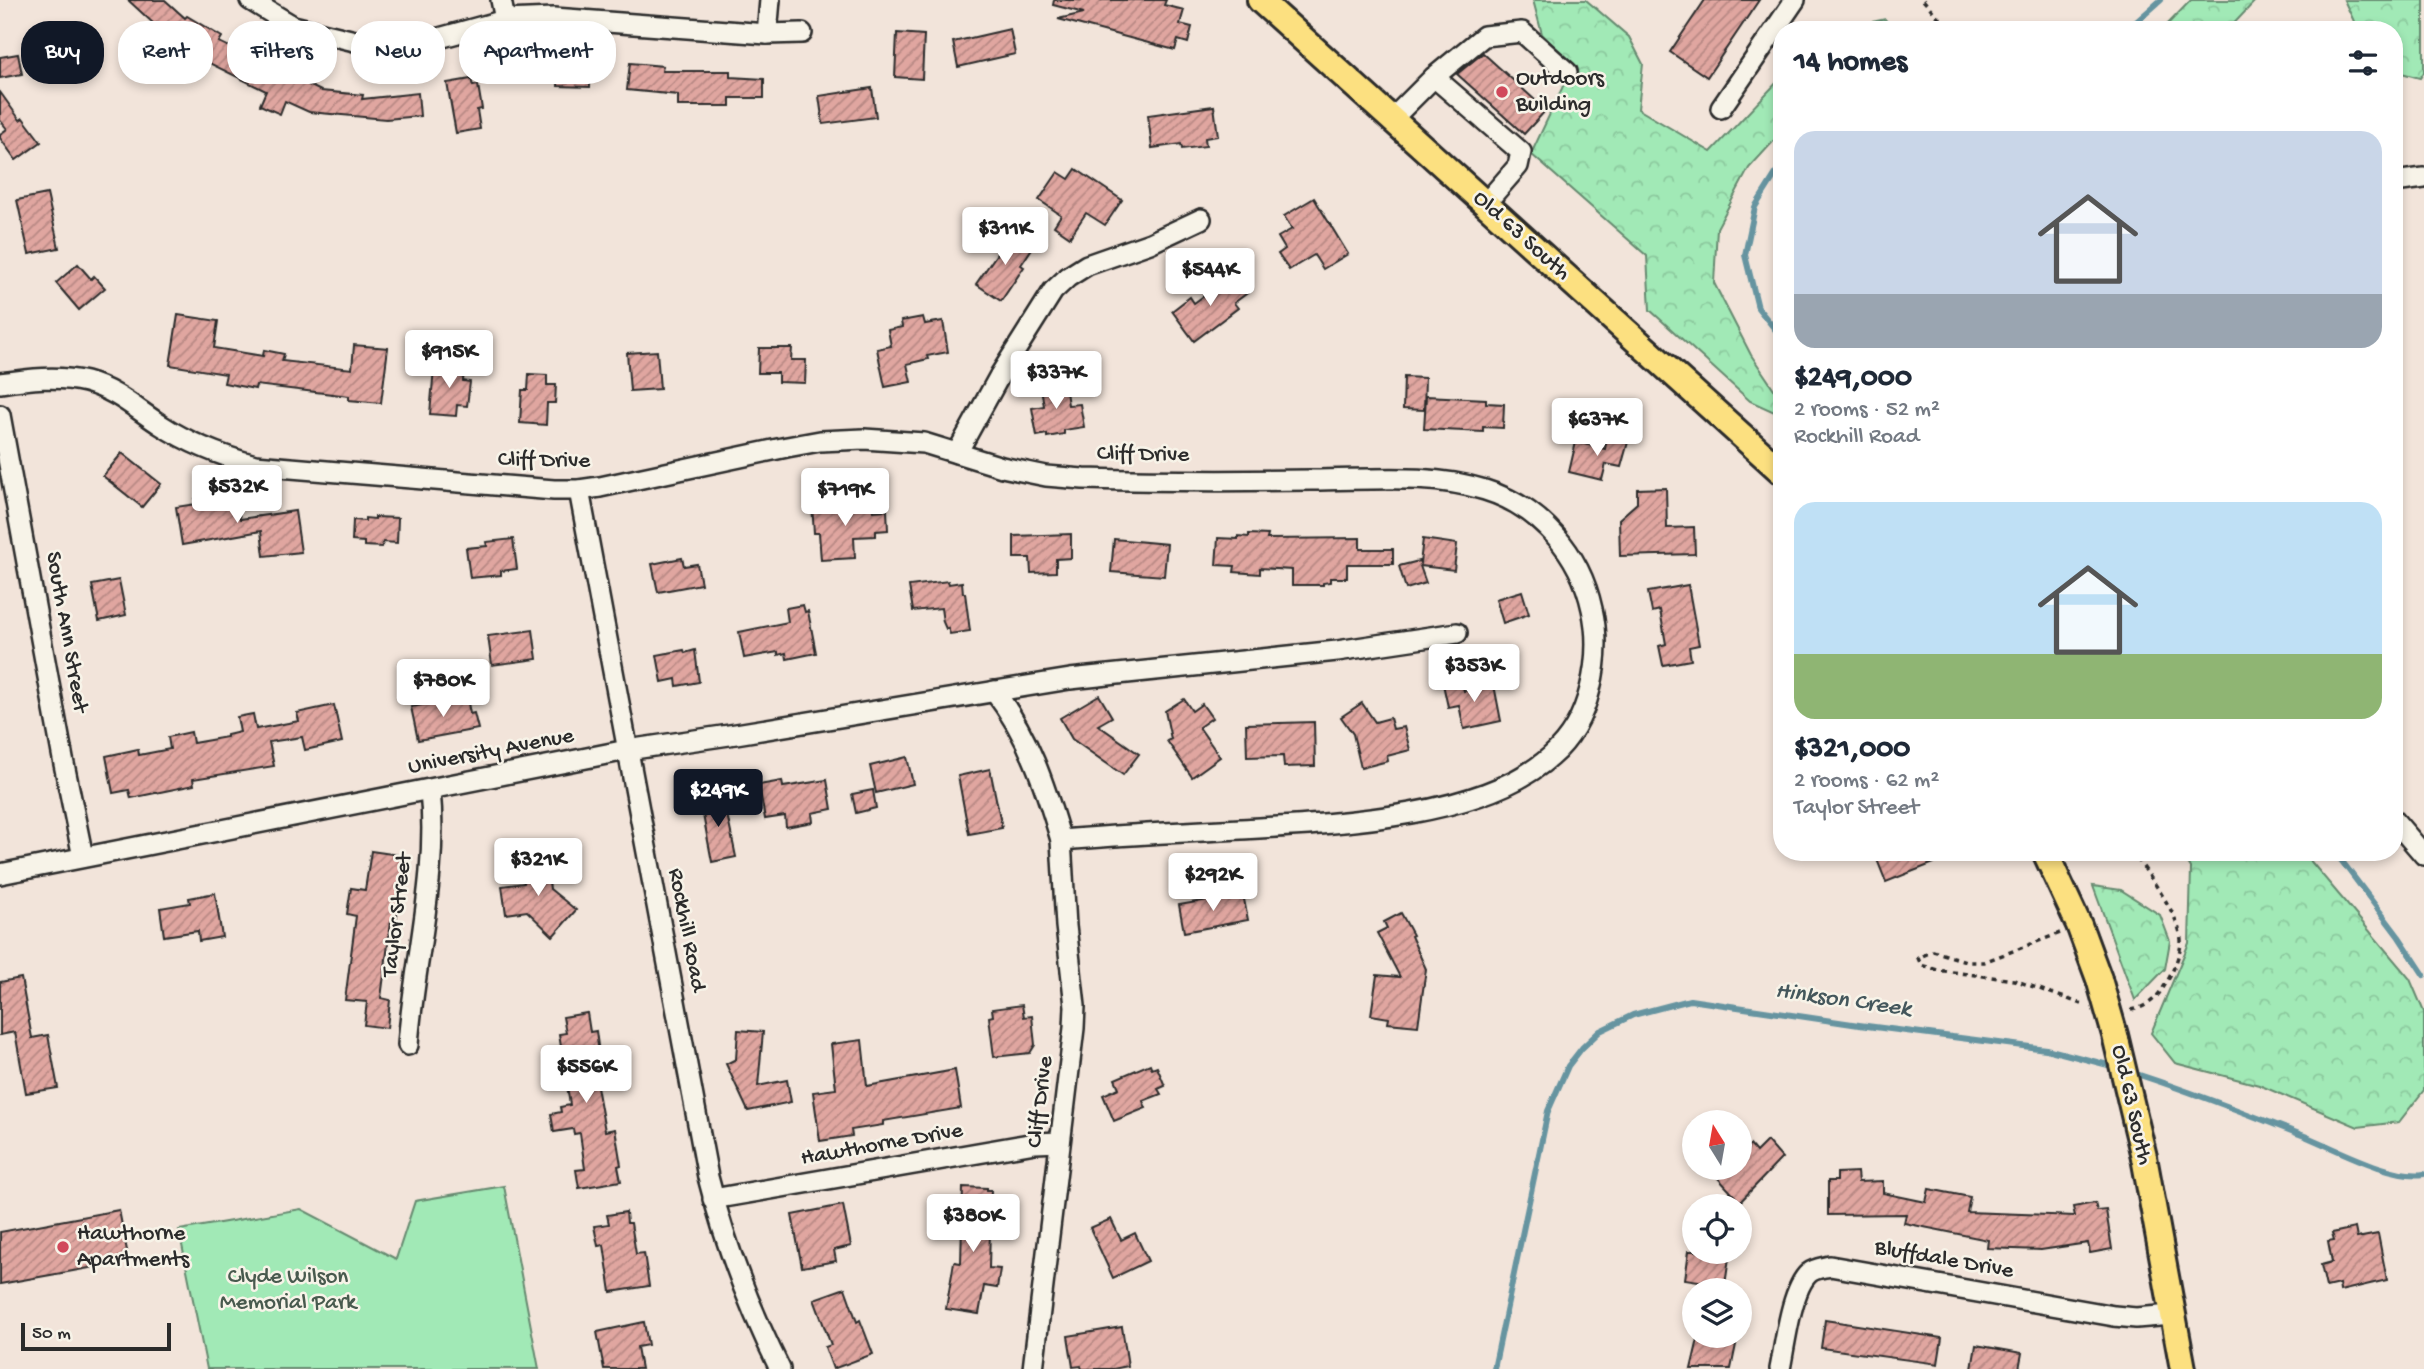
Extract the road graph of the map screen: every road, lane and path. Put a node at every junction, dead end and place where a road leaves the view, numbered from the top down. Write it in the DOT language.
graph roads {
  1 [pos="250,0"];
  2 [pos="501,0"];
  3 [pos="770,0"];
  4 [pos="1260,0"];
  5 [pos="1795,0"];
  6 [pos="1923,0"];
  7 [pos="505,20"];
  8 [pos="1781,21"];
  9 [pos="1942,21"];
  10 [pos="1773,32"];
  11 [pos="767,33"];
  12 [pos="803,33"];
  13 [pos="1567,72"];
  14 [pos="1434,77"];
  15 [pos="1721,108"];
  16 [pos="1392,119"];
  17 [pos="2424,178"];
  18 [pos="2403,181"];
  19 [pos="1485,204"];
  20 [pos="1201,219"];
  21 [pos="0,383"];
  22 [pos="0,415"];
  23 [pos="957,453"];
  24 [pos="1773,464"];
  25 [pos="579,490"];
  26 [pos="1457,633"];
  27 [pos="994,691"];
  28 [pos="627,750"];
  29 [pos="430,790"];
  30 [pos="2403,830"];
  31 [pos="1061,840"];
  32 [pos="2424,855"];
  33 [pos="83,857"];
  34 [pos="2049,861"];
  35 [pos="2139,861"];
  36 [pos="0,874"];
  37 [pos="2062,933"];
  38 [pos="2092,1007"];
  39 [pos="2119,1009"];
  40 [pos="408,1045"];
  41 [pos="1060,1142"];
  42 [pos="713,1199"];
  43 [pos="2172,1315"];
  44 [pos="780,1369"];
  45 [pos="1033,1369"];
  46 [pos="1780,1369"];
  47 [pos="2183,1369"];
  1 -- 7 [label="street"];
  2 -- 7 [label="street"];
  3 -- 11 [label="street"];
  4 -- 16 [label="main road, Old 63 South"];
  5 -- 8 [label="street"];
  6 -- 9 [label="path"];
  7 -- 11 [label="street"];
  10 -- 15 [label="street"];
  11 -- 12 [label="street"];
  13 -- 14 [label="street"];
  14 -- 16 [label="street"];
  14 -- 19 [label="street"];
  16 -- 19 [label="main road, Old 63 South"];
  17 -- 18 [label="street"];
  19 -- 24 [label="main road, Old 63 South"];
  20 -- 23 [label="street"];
  21 -- 25 [label="street, Cliff Drive"];
  22 -- 33 [label="street, South Ann Street"];
  23 -- 25 [label="street, Cliff Drive"];
  23 -- 31 [label="street, Cliff Drive"];
  25 -- 28 [label="street, Rockhill Road"];
  26 -- 27 [label="street, University Avenue"];
  27 -- 28 [label="street, University Avenue"];
  27 -- 31 [label="street, Cliff Drive"];
  28 -- 29 [label="street, University Avenue"];
  28 -- 42 [label="street, Rockhill Road"];
  29 -- 33 [label="street, University Avenue"];
  29 -- 40 [label="street, Taylor Street"];
  30 -- 32 [label="street"];
  31 -- 41 [label="street, Cliff Drive"];
  33 -- 36 [label="street, University Avenue"];
  34 -- 43 [label="main road, Old 63 South, bridge"];
  35 -- 39 [label="path"];
  37 -- 38 [label="path"];
  41 -- 42 [label="street, Hawthorne Drive"];
  41 -- 45 [label="street, Cliff Drive"];
  42 -- 44 [label="street, Rockhill Road"];
  43 -- 46 [label="street, Bluffdale Drive"];
  43 -- 47 [label="main road, Old 63 South"];
}
